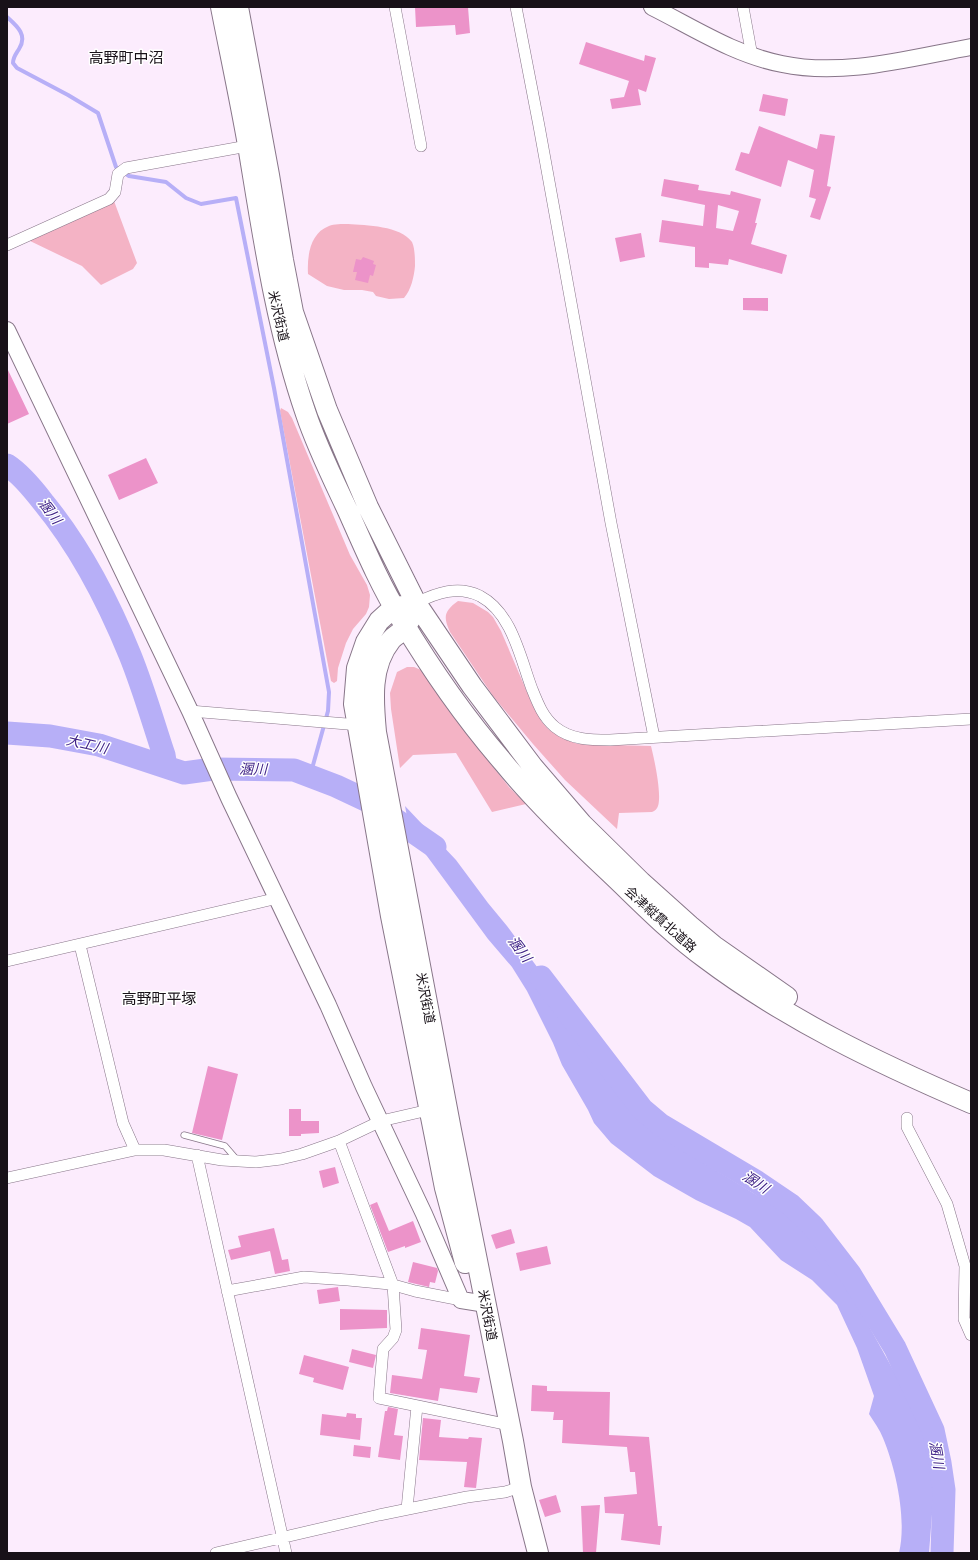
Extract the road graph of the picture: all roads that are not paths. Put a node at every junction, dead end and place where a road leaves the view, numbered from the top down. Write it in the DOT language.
graph roads {
  1 [pos="221,7"];
  2 [pos="238,7"];
  3 [pos="395,7"];
  4 [pos="516,7"];
  5 [pos="652,7"];
  6 [pos="743,7"];
  7 [pos="971,47"];
  8 [pos="752,56"];
  9 [pos="256,144"];
  10 [pos="421,146"];
  11 [pos="7,245"];
  12 [pos="7,330"];
  13 [pos="416,603"];
  14 [pos="395,608"];
  15 [pos="406,627"];
  16 [pos="190,711"];
  17 [pos="971,719"];
  18 [pos="365,729"];
  19 [pos="654,737"];
  20 [pos="278,898"];
  21 [pos="80,945"];
  22 [pos="7,961"];
  23 [pos="971,1092"];
  24 [pos="971,1103"];
  25 [pos="438,1108"];
  26 [pos="907,1118"];
  27 [pos="381,1121"];
  28 [pos="184,1135"];
  29 [pos="339,1140"];
  30 [pos="135,1150"];
  31 [pos="197,1155"];
  32 [pos="238,1161"];
  33 [pos="7,1178"];
  34 [pos="393,1285"];
  35 [pos="228,1291"];
  36 [pos="474,1302"];
  37 [pos="971,1335"];
  38 [pos="418,1406"];
  39 [pos="510,1426"];
  40 [pos="521,1487"];
  41 [pos="407,1509"];
  42 [pos="283,1538"];
  43 [pos="216,1553"];
  44 [pos="286,1553"];
  45 [pos="538,1553"];
  1 -- 9 [label="highway, 米沢街道"];
  2 -- 9 [label="highway, 米沢街道"];
  3 -- 10 [label="street"];
  4 -- 19 [label="street"];
  5 -- 8 [label="street"];
  6 -- 8 [label="street"];
  7 -- 8 [label="street"];
  9 -- 11 [label="street"];
  9 -- 13 [label="highway, 米沢街道"];
  9 -- 14 [label="highway, 米沢街道"];
  12 -- 16 [label="street"];
  13 -- 14 [label="highway, 米沢街道"];
  13 -- 15 [label="highway, 米沢街道"];
  13 -- 19 [label="street"];
  13 -- 23 [label="highway, 会津縦貫北道路"];
  14 -- 15 [label="highway, 会津縦貫北道路"];
  14 -- 18 [label="highway, 米沢街道"];
  15 -- 18 [label="highway, 米沢街道"];
  15 -- 24 [label="highway, 会津縦貫北道路"];
  16 -- 18 [label="street"];
  16 -- 20 [label="street"];
  17 -- 19 [label="street"];
  18 -- 25 [label="highway, 米沢街道"];
  20 -- 21 [label="street"];
  20 -- 27 [label="street"];
  21 -- 22 [label="street"];
  21 -- 30 [label="street"];
  25 -- 27 [label="street"];
  25 -- 36 [label="highway, 米沢街道"];
  26 -- 37 [label="street"];
  27 -- 29 [label="street"];
  27 -- 36 [label="street"];
  28 -- 32 [label="lane"];
  29 -- 32 [label="street"];
  29 -- 34 [label="street"];
  30 -- 31 [label="street"];
  30 -- 33 [label="street"];
  31 -- 32 [label="street"];
  31 -- 35 [label="street"];
  34 -- 35 [label="street"];
  34 -- 36 [label="street"];
  34 -- 38 [label="street"];
  35 -- 42 [label="street"];
  36 -- 39 [label="highway, 米沢街道"];
  38 -- 39 [label="street"];
  38 -- 41 [label="street"];
  39 -- 40 [label="highway, 米沢街道"];
  40 -- 41 [label="street"];
  40 -- 45 [label="highway, 米沢街道"];
  41 -- 42 [label="street"];
  42 -- 43 [label="street"];
  42 -- 44 [label="street"];
}
